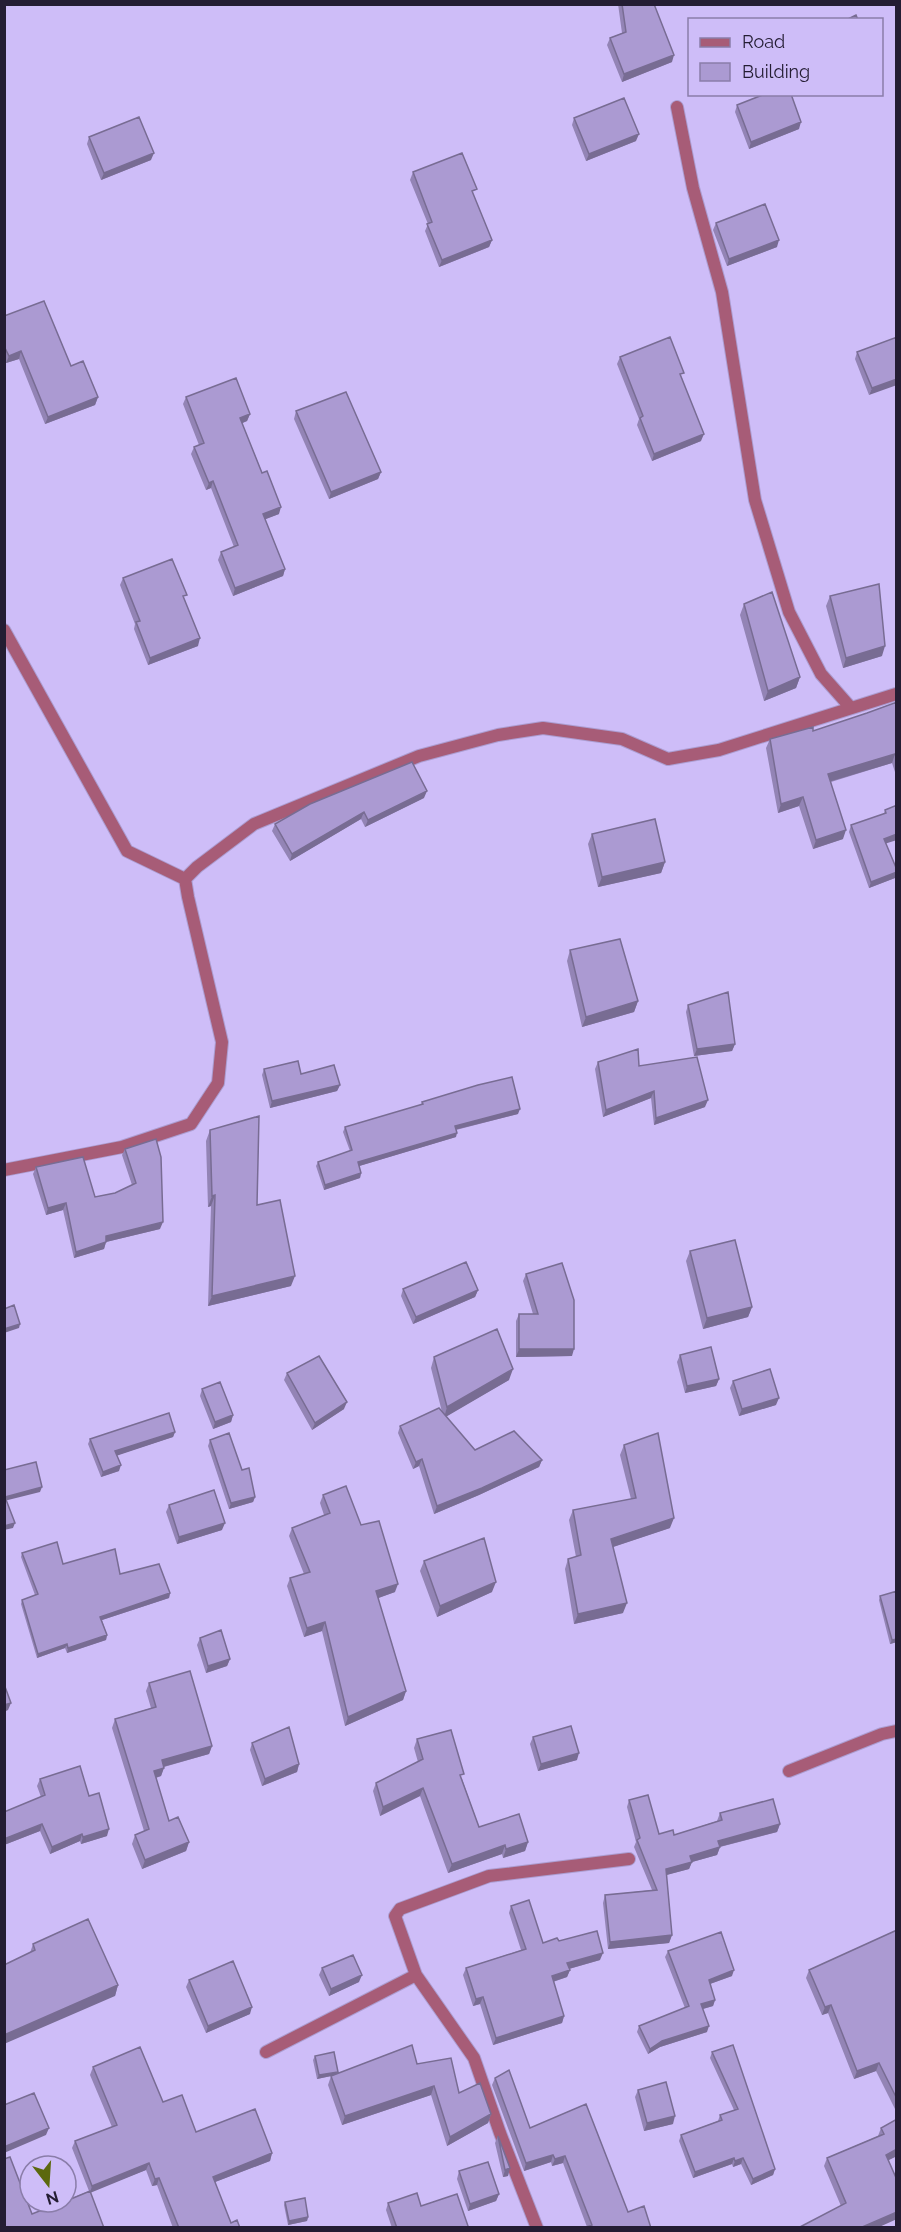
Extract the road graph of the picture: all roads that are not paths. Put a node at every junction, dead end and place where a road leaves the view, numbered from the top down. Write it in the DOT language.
graph roads {
  1 [pos="677,106"];
  2 [pos="4,630"];
  3 [pos="897,694"];
  4 [pos="851,708"];
  5 [pos="185,879"];
  6 [pos="4,1170"];
  7 [pos="897,1731"];
  8 [pos="789,1771"];
  9 [pos="629,1859"];
  10 [pos="416,1975"];
  11 [pos="266,2052"];
  12 [pos="537,2228"];
  1 -- 4 [label="street"];
  2 -- 5 [label="street"];
  3 -- 4 [label="street"];
  4 -- 5 [label="street"];
  5 -- 6 [label="street"];
  7 -- 8 [label="street"];
  9 -- 10 [label="street"];
  10 -- 11 [label="street"];
  10 -- 12 [label="street"];
}
